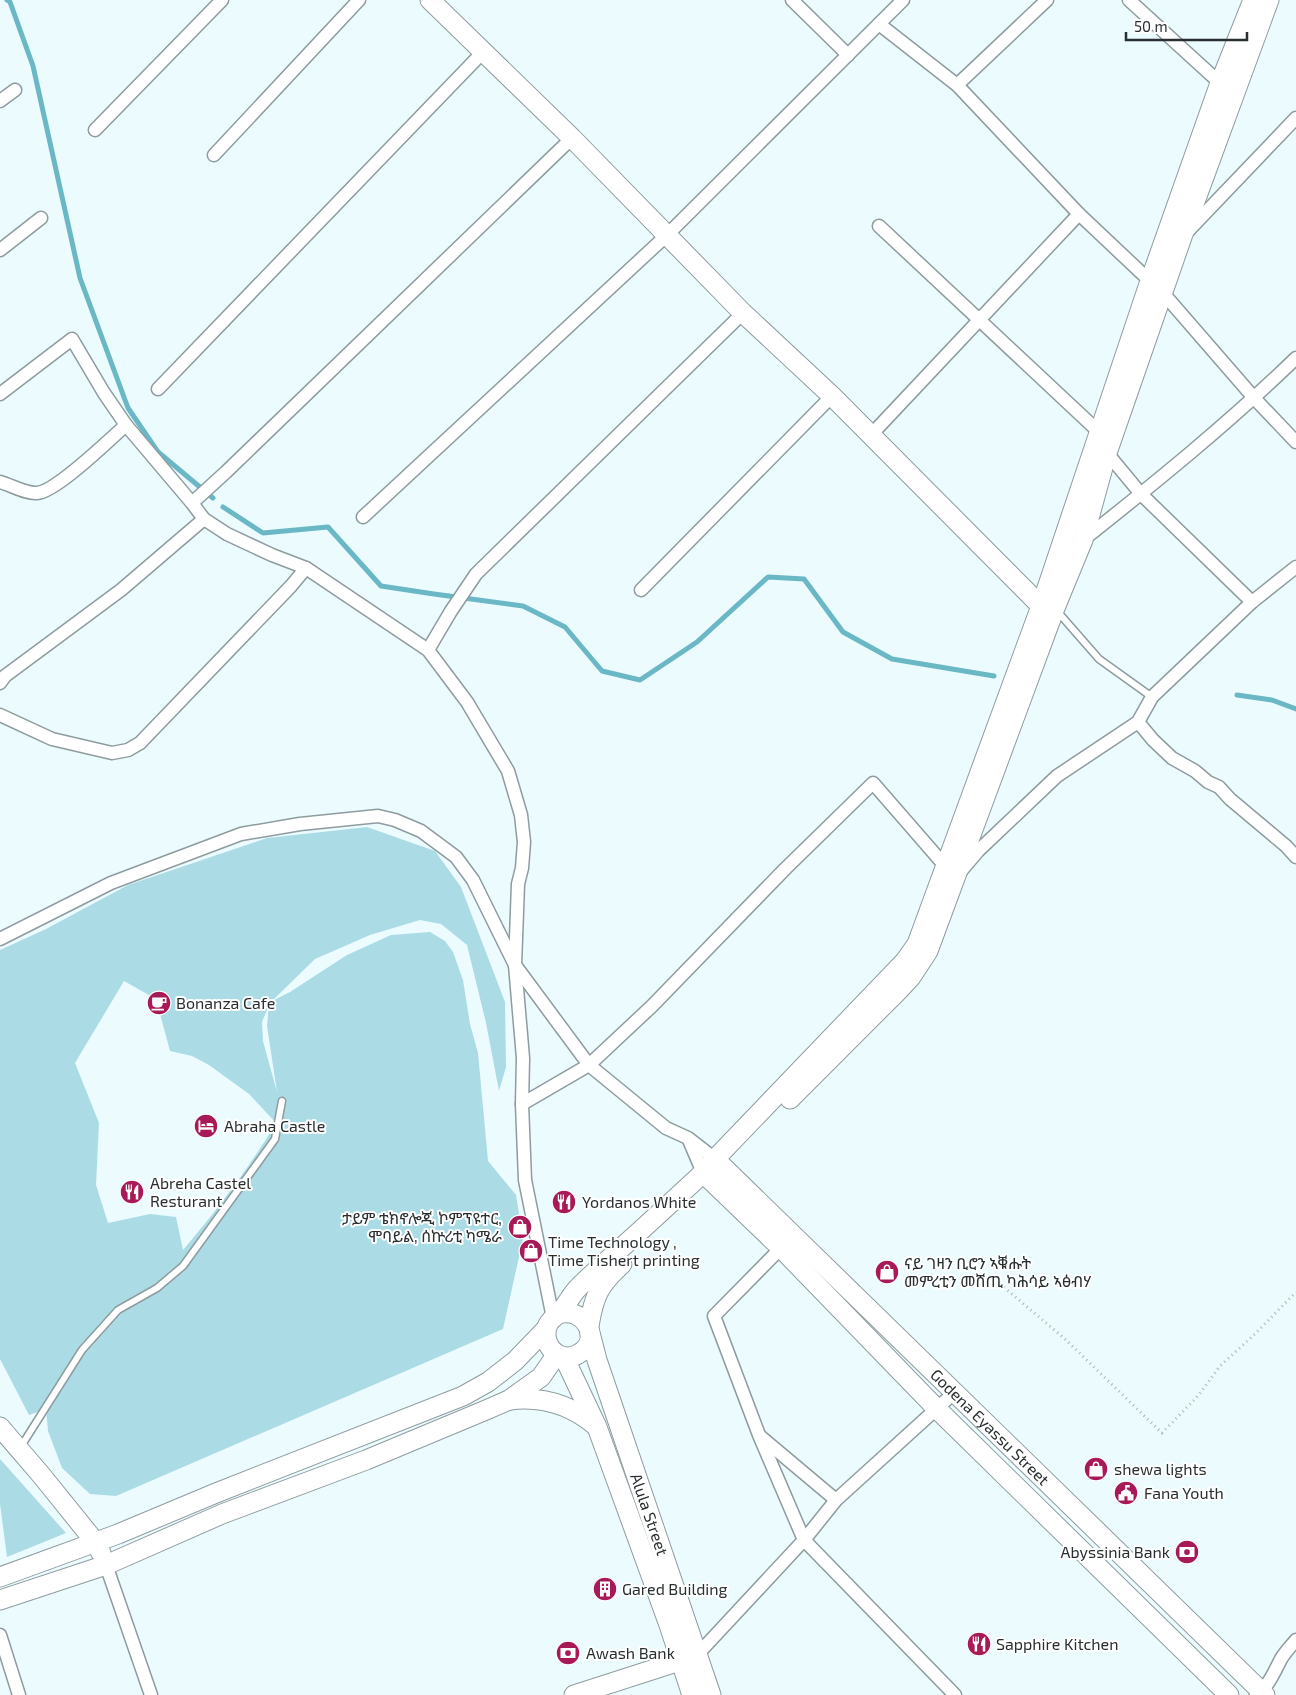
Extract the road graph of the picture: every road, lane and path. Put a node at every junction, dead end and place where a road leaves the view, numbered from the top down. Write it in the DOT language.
graph roads {
  1 [pos="222,0"];
  2 [pos="360,0"];
  3 [pos="430,0"];
  4 [pos="792,0"];
  5 [pos="903,0"];
  6 [pos="1047,0"];
  7 [pos="1130,0"];
  8 [pos="1253,0"];
  9 [pos="1269,0"];
  10 [pos="879,24"];
  11 [pos="484,51"];
  12 [pos="848,55"];
  13 [pos="1220,83"];
  14 [pos="957,85"];
  15 [pos="15,90"];
  16 [pos="0,101"];
  17 [pos="1296,118"];
  18 [pos="95,130"];
  19 [pos="572,138"];
  20 [pos="214,155"];
  21 [pos="1079,214"];
  22 [pos="41,218"];
  23 [pos="879,226"];
  24 [pos="667,236"];
  25 [pos="1182,237"];
  26 [pos="0,250"];
  27 [pos="1156,287"];
  28 [pos="743,313"];
  29 [pos="980,320"];
  30 [pos="1296,358"];
  31 [pos="158,389"];
  32 [pos="0,394"];
  33 [pos="832,396"];
  34 [pos="1255,399"];
  35 [pos="126,425"];
  36 [pos="1100,432"];
  37 [pos="871,435"];
  38 [pos="1296,442"];
  39 [pos="1107,452"];
  40 [pos="0,482"];
  41 [pos="1141,494"];
  42 [pos="192,503"];
  43 [pos="363,517"];
  44 [pos="204,520"];
  45 [pos="1083,540"];
  46 [pos="1296,567"];
  47 [pos="306,568"];
  48 [pos="641,590"];
  49 [pos="1252,602"];
  50 [pos="1048,607"];
  51 [pos="428,650"];
  52 [pos="2,675"];
  53 [pos="1152,697"];
  54 [pos="0,715"];
  55 [pos="1138,722"];
  56 [pos="1296,857"];
  57 [pos="951,872"];
  58 [pos="0,939"];
  59 [pos="515,965"];
  60 [pos="590,1065"];
  61 [pos="282,1101"];
  62 [pos="522,1104"];
  63 [pos="688,1138"];
  64 [pos="720,1163"];
  65 [pos="707,1177"];
  66 [pos="782,1248"];
  67 [pos="1000,1284"];
  68 [pos="1296,1292"];
  69 [pos="552,1320"];
  70 [pos="589,1330"];
  71 [pos="560,1355"];
  72 [pos="955,1392"];
  73 [pos="509,1400"];
  74 [pos="937,1409"];
  75 [pos="0,1427"];
  76 [pos="597,1427"];
  77 [pos="759,1435"];
  78 [pos="19,1450"];
  79 [pos="216,1493"];
  80 [pos="836,1500"];
  81 [pos="222,1514"];
  82 [pos="804,1540"];
  83 [pos="96,1543"];
  84 [pos="106,1565"];
  85 [pos="0,1576"];
  86 [pos="0,1600"];
  87 [pos="0,1635"];
  88 [pos="1296,1640"];
  89 [pos="689,1658"];
  90 [pos="1261,1694"];
  91 [pos="19,1695"];
  92 [pos="151,1695"];
  93 [pos="574,1695"];
  94 [pos="692,1695"];
  95 [pos="711,1695"];
  96 [pos="955,1695"];
  97 [pos="1229,1695"];
  1 -- 18 [label="street"];
  2 -- 20 [label="street"];
  3 -- 11 [label="main road"];
  4 -- 12 [label="street"];
  5 -- 10 [label="street"];
  6 -- 14 [label="street"];
  7 -- 13 [label="street"];
  8 -- 13 [label="main road"];
  9 -- 25 [label="main road"];
  10 -- 12 [label="street"];
  10 -- 14 [label="street"];
  11 -- 19 [label="main road"];
  11 -- 31 [label="street"];
  12 -- 24 [label="street"];
  13 -- 27 [label="main road"];
  14 -- 21 [label="street"];
  15 -- 16 [label="street"];
  17 -- 25 [label="street"];
  19 -- 24 [label="main road"];
  19 -- 42 [label="street"];
  21 -- 27 [label="street"];
  21 -- 29 [label="street"];
  22 -- 26 [label="street"];
  23 -- 29 [label="street"];
  24 -- 28 [label="main road"];
  24 -- 43 [label="street"];
  25 -- 27 [label="main road"];
  27 -- 34 [label="street"];
  27 -- 36 [label="main road"];
  27 -- 39 [label="main road"];
  28 -- 33 [label="main road"];
  28 -- 51 [label="street"];
  29 -- 36 [label="street"];
  29 -- 37 [label="street"];
  30 -- 34 [label="street"];
  32 -- 35 [label="street"];
  33 -- 37 [label="main road"];
  33 -- 48 [label="street"];
  34 -- 38 [label="street"];
  34 -- 41 [label="street"];
  35 -- 40 [label="street"];
  35 -- 42 [label="street"];
  36 -- 39 [label="street"];
  36 -- 50 [label="main road"];
  37 -- 50 [label="main road"];
  39 -- 41 [label="street"];
  39 -- 45 [label="main road"];
  41 -- 45 [label="street"];
  41 -- 49 [label="street"];
  42 -- 44 [label="street"];
  44 -- 47 [label="street"];
  44 -- 52 [label="street"];
  45 -- 50 [label="main road"];
  46 -- 49 [label="street"];
  47 -- 51 [label="street"];
  47 -- 54 [label="street"];
  49 -- 53 [label="street"];
  50 -- 53 [label="lane"];
  50 -- 57 [label="main road"];
  51 -- 59 [label="street"];
  53 -- 55 [label="street"];
  55 -- 56 [label="street"];
  55 -- 57 [label="street"];
  57 -- 60 [label="street"];
  57 -- 64 [label="main road"];
  58 -- 59 [label="street"];
  59 -- 60 [label="street"];
  59 -- 62 [label="street"];
  60 -- 62 [label="street"];
  60 -- 63 [label="street"];
  61 -- 78 [label="lane"];
  62 -- 69 [label="street"];
  63 -- 64 [label="street"];
  63 -- 65 [label="street"];
  64 -- 65 [label="main road"];
  64 -- 72 [label="main road, Godena Eyassu Street"];
  65 -- 66 [label="main road"];
  65 -- 69 [label="main road"];
  65 -- 70 [label="main road"];
  66 -- 74 [label="main road"];
  66 -- 77 [label="street"];
  67 -- 68 [label="path"];
  69 -- 70 [label="main road"];
  69 -- 71 [label="main road"];
  69 -- 79 [label="main road"];
  70 -- 71 [label="main road"];
  70 -- 89 [label="main road, Alula Street"];
  71 -- 73 [label="main road"];
  71 -- 76 [label="main road, Alula Street"];
  72 -- 74 [label="street"];
  72 -- 90 [label="main road, Godena Eyassu Street"];
  73 -- 76 [label="main road"];
  73 -- 81 [label="main road"];
  74 -- 80 [label="street"];
  74 -- 97 [label="main road"];
  75 -- 78 [label="main road"];
  76 -- 89 [label="main road, Alula Street"];
  77 -- 80 [label="street"];
  77 -- 82 [label="street"];
  78 -- 83 [label="main road"];
  79 -- 81 [label="main road"];
  79 -- 83 [label="main road"];
  80 -- 82 [label="street"];
  81 -- 84 [label="main road"];
  82 -- 89 [label="street"];
  82 -- 96 [label="street"];
  83 -- 84 [label="main road"];
  83 -- 85 [label="main road"];
  84 -- 86 [label="main road"];
  84 -- 92 [label="street"];
  87 -- 91 [label="street"];
  88 -- 90 [label="street"];
  89 -- 93 [label="main road"];
  89 -- 94 [label="main road, Alula Street"];
  89 -- 95 [label="main road, Alula Street"];
}
